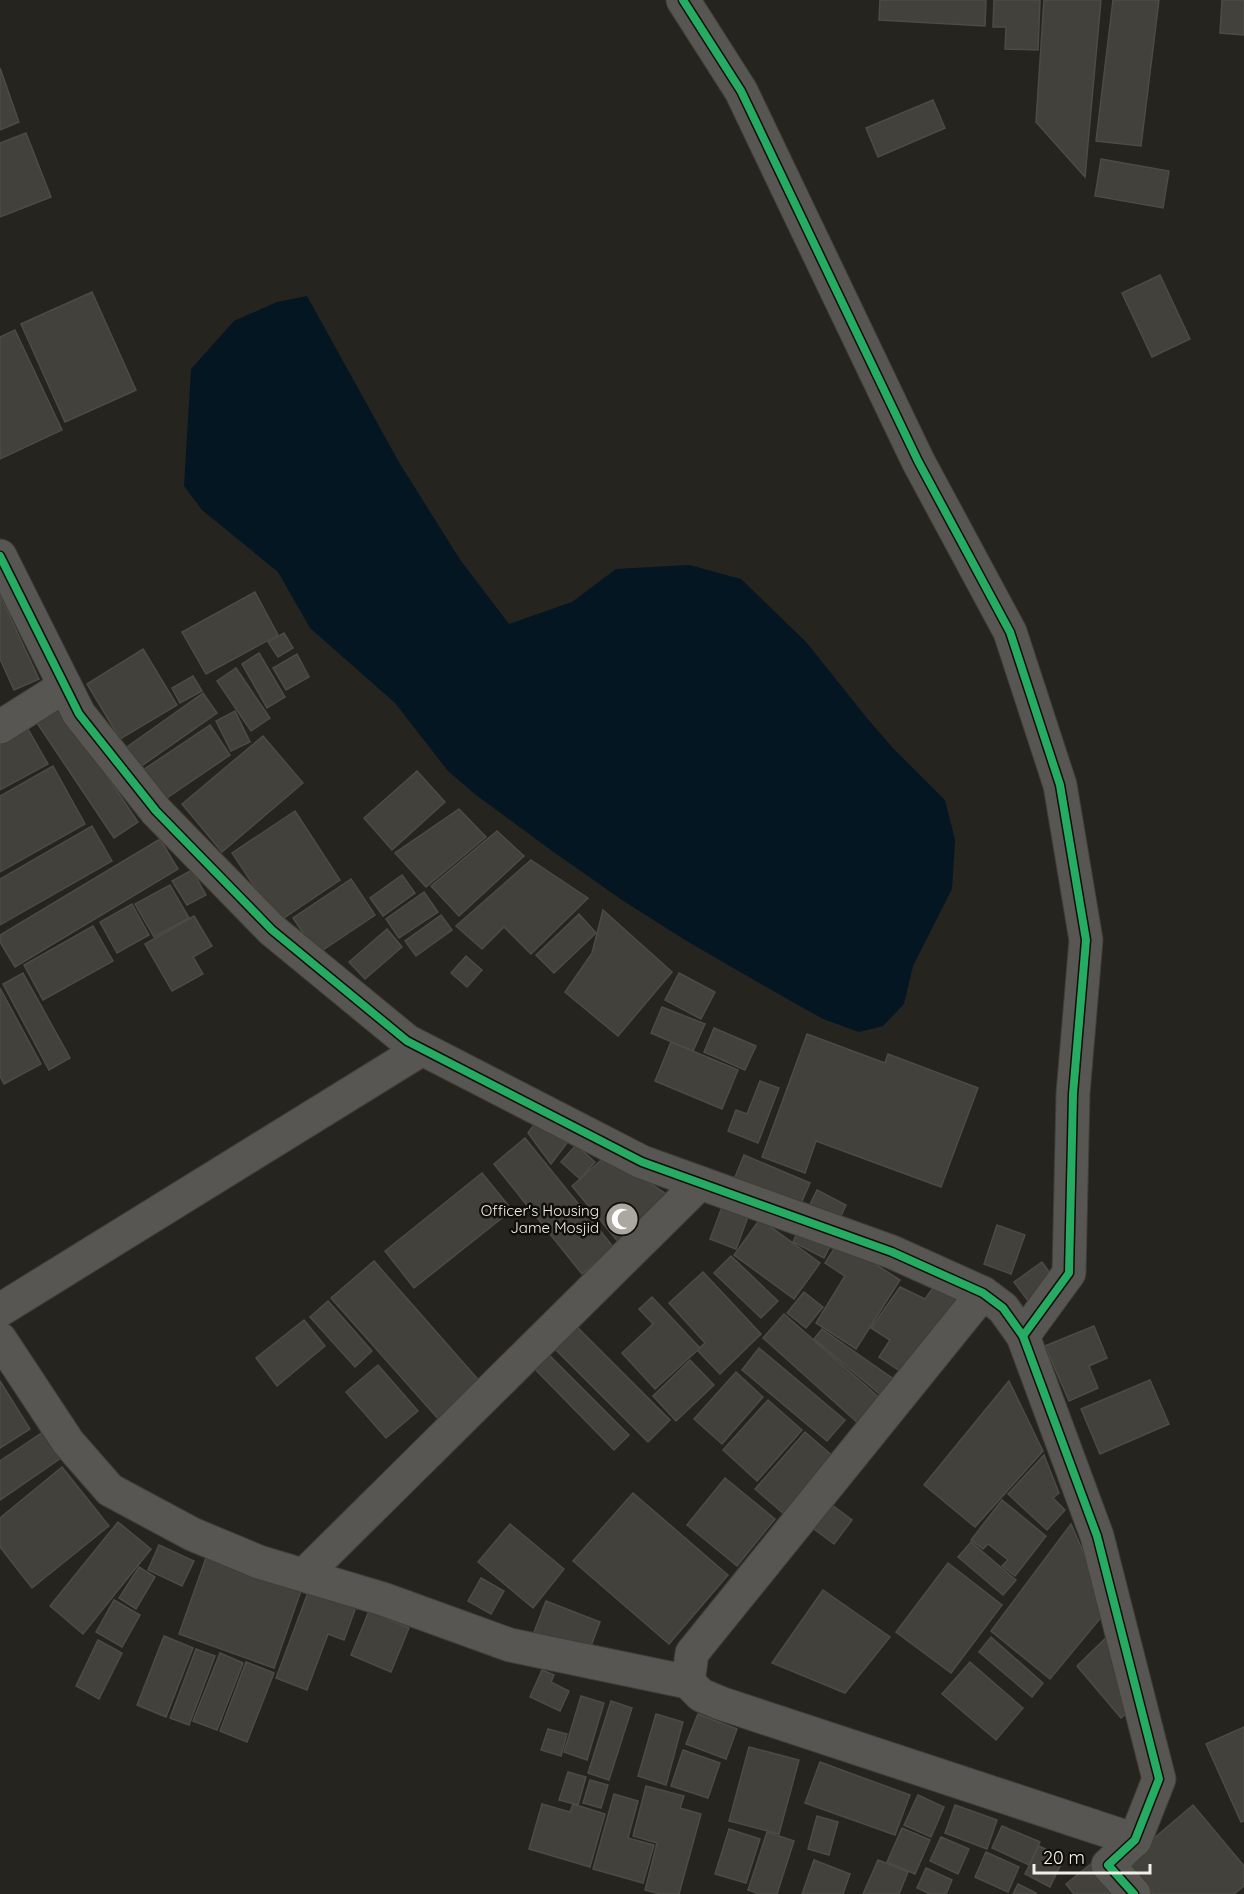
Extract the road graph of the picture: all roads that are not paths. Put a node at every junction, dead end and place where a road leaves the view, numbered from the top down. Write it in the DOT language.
graph roads {
  1 [pos="684,0"];
  2 [pos="0,555"];
  3 [pos="65,686"];
  4 [pos="0,727"];
  5 [pos="422,1049"];
  6 [pos="700,1183"];
  7 [pos="984,1293"];
  8 [pos="0,1310"];
  9 [pos="1023,1336"];
  10 [pos="0,1339"];
  11 [pos="304,1575"];
  12 [pos="688,1682"];
  13 [pos="1135,1840"];
  14 [pos="1134,1894"];
  1 -- 9 [label="street"];
  2 -- 3 [label="street"];
  3 -- 4 [label="street"];
  3 -- 5 [label="street"];
  5 -- 6 [label="street"];
  5 -- 8 [label="street"];
  6 -- 7 [label="street"];
  6 -- 11 [label="street"];
  7 -- 9 [label="street"];
  7 -- 12 [label="street"];
  9 -- 13 [label="street"];
  10 -- 11 [label="street"];
  11 -- 12 [label="street"];
  12 -- 13 [label="street"];
  13 -- 14 [label="street"];
}
